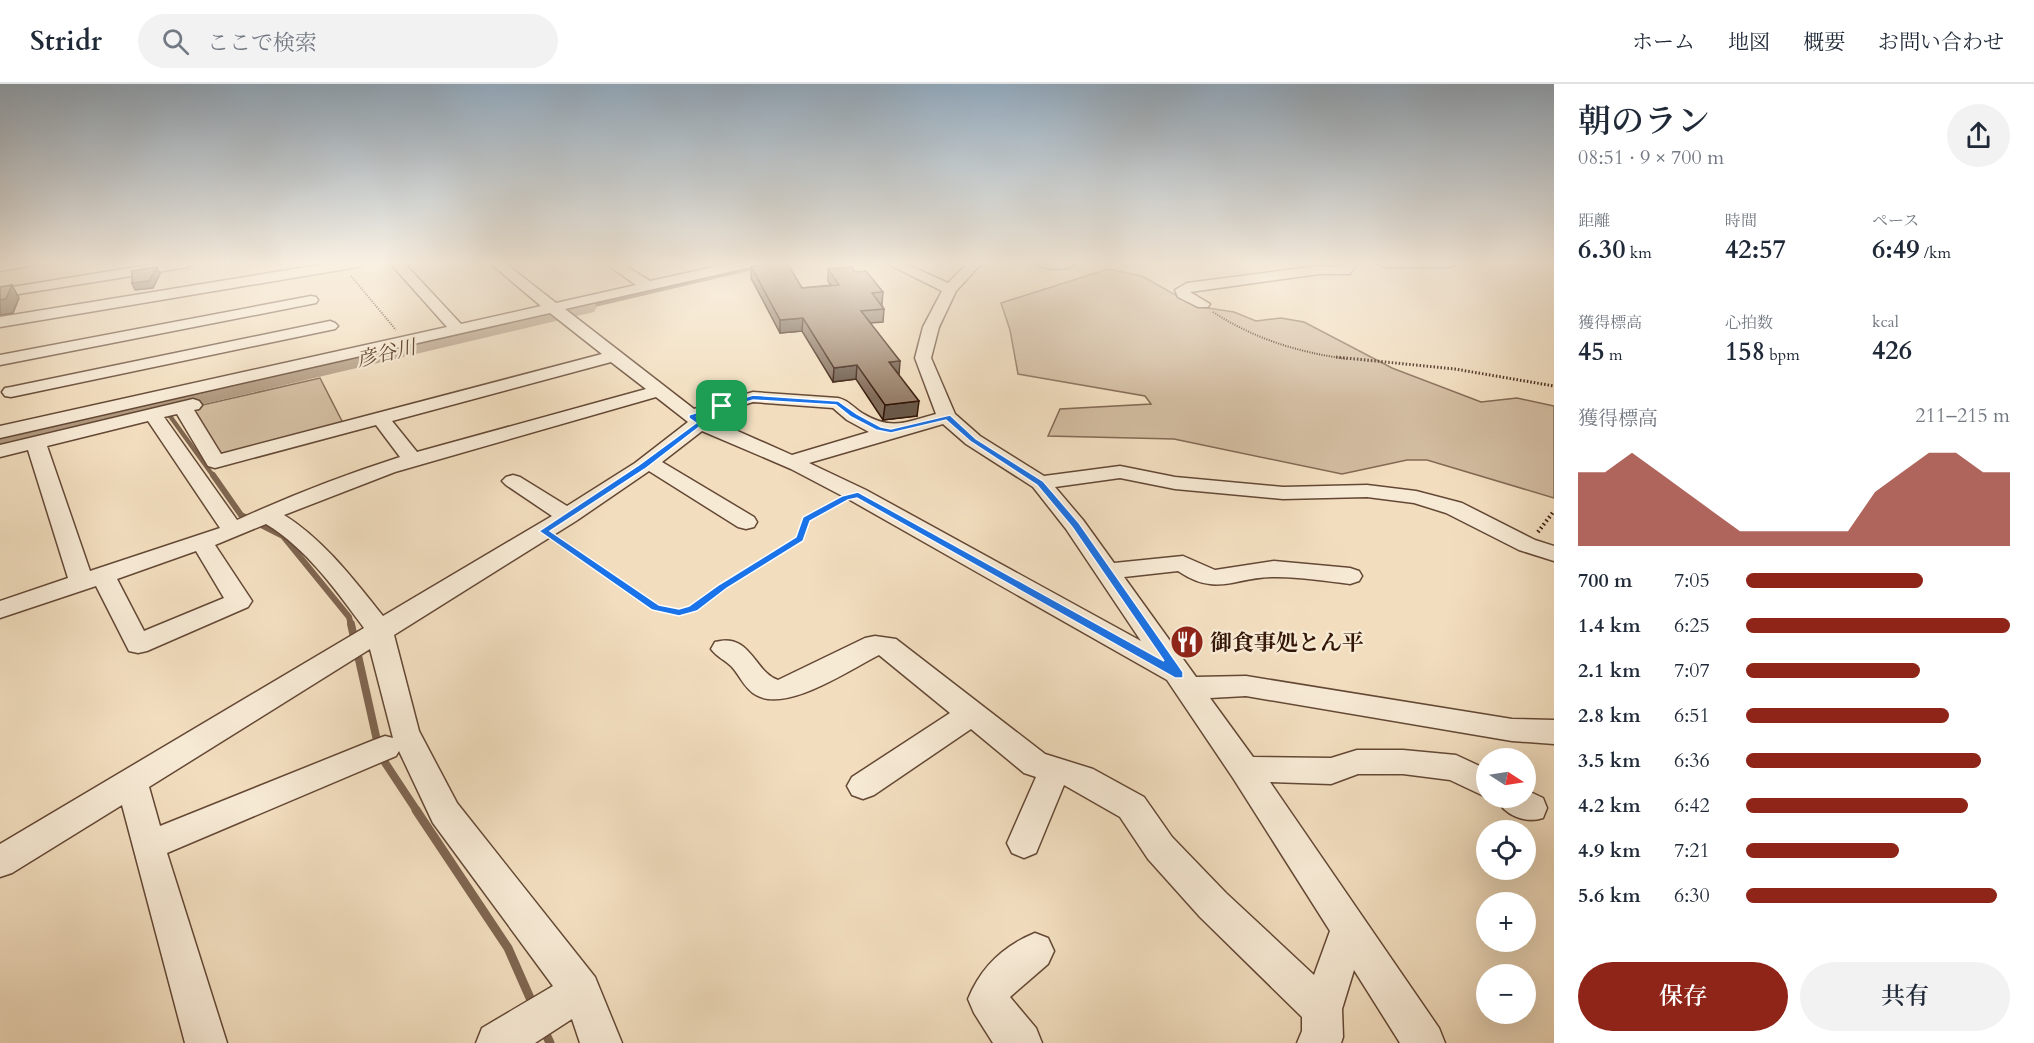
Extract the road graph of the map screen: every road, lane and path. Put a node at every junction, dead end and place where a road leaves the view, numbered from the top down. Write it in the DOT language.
graph roads {
  1 [pos="87,308"];
  2 [pos="271,308"];
  3 [pos="316,308"];
  4 [pos="378,308"];
  5 [pos="437,308"];
  6 [pos="551,308"];
  7 [pos="576,308"];
  8 [pos="941,308"];
  9 [pos="1207,308"];
  10 [pos="558,313"];
  11 [pos="0,322"];
  12 [pos="330,327"];
  13 [pos="458,330"];
  14 [pos="406,342"];
  15 [pos="350,355"];
  16 [pos="613,356"];
  17 [pos="0,361"];
  18 [pos="1554,386"];
  19 [pos="659,391"];
  20 [pos="11,392"];
  21 [pos="183,408"];
  22 [pos="154,416"];
  23 [pos="947,417"];
  24 [pos="380,418"];
  25 [pos="696,419"];
  26 [pos="891,431"];
  27 [pos="0,432"];
  28 [pos="29,435"];
  29 [pos="0,451"];
  30 [pos="413,460"];
  31 [pos="648,462"];
  32 [pos="790,462"];
  33 [pos="513,481"];
  34 [pos="1040,483"];
  35 [pos="858,495"];
  36 [pos="1554,511"];
  37 [pos="266,514"];
  38 [pos="568,516"];
  39 [pos="746,522"];
  40 [pos="233,531"];
  41 [pos="543,531"];
  42 [pos="201,542"];
  43 [pos="1527,545"];
  44 [pos="1554,554"];
  45 [pos="1108,571"];
  46 [pos="1350,576"];
  47 [pos="93,578"];
  48 [pos="0,610"];
  49 [pos="379,629"];
  50 [pos="725,649"];
  51 [pos="1184,681"];
  52 [pos="971,714"];
  53 [pos="1554,732"];
  54 [pos="385,748"];
  55 [pos="1244,769"];
  56 [pos="1055,770"];
  57 [pos="1476,779"];
  58 [pos="132,781"];
  59 [pos="863,786"];
  60 [pos="1024,843"];
  61 [pos="148,846"];
  62 [pos="0,862"];
  63 [pos="1349,928"];
  64 [pos="1035,951"];
  65 [pos="581,991"];
  66 [pos="1320,1026"];
  67 [pos="206,1043"];
  68 [pos="497,1043"];
  69 [pos="601,1043"];
  70 [pos="1021,1043"];
  71 [pos="1424,1043"];
  1 -- 11 [label="street"];
  2 -- 17 [label="street"];
  3 -- 12 [label="street"];
  4 -- 14 [label="path"];
  5 -- 13 [label="street"];
  6 -- 10 [label="street"];
  7 -- 10 [label="street"];
  8 -- 23 [label="street"];
  9 -- 18 [label="path"];
  10 -- 13 [label="street"];
  10 -- 16 [label="street"];
  10 -- 21 [label="street"];
  12 -- 15 [label="street"];
  12 -- 20 [label="street"];
  13 -- 14 [label="street"];
  14 -- 15 [label="street"];
  15 -- 28 [label="street"];
  16 -- 19 [label="street"];
  16 -- 24 [label="street"];
  17 -- 20 [label="street"];
  19 -- 25 [label="street"];
  19 -- 30 [label="street"];
  20 -- 28 [label="street"];
  21 -- 22 [label="street"];
  21 -- 24 [label="street"];
  22 -- 28 [label="street"];
  22 -- 40 [label="street"];
  23 -- 26 [label="street"];
  23 -- 34 [label="street"];
  24 -- 30 [label="street"];
  25 -- 26 [label="street"];
  25 -- 31 [label="street"];
  25 -- 32 [label="street"];
  26 -- 32 [label="street"];
  27 -- 28 [label="street"];
  28 -- 29 [label="street"];
  28 -- 47 [label="street"];
  30 -- 37 [label="street"];
  31 -- 38 [label="street"];
  31 -- 39 [label="street"];
  32 -- 35 [label="street"];
  33 -- 38 [label="street"];
  34 -- 43 [label="street"];
  34 -- 45 [label="street"];
  35 -- 41 [label="path"];
  35 -- 51 [label="street"];
  36 -- 43 [label="path"];
  37 -- 40 [label="street"];
  37 -- 49 [label="street"];
  38 -- 41 [label="street"];
  40 -- 42 [label="street"];
  41 -- 49 [label="street"];
  42 -- 47 [label="street"];
  42 -- 47 [label="street"];
  43 -- 44 [label="street"];
  45 -- 46 [label="street"];
  45 -- 51 [label="street"];
  47 -- 48 [label="street"];
  49 -- 58 [label="street"];
  49 -- 65 [label="street"];
  50 -- 52 [label="street"];
  51 -- 53 [label="street"];
  51 -- 55 [label="street"];
  52 -- 56 [label="street"];
  52 -- 59 [label="street"];
  54 -- 61 [label="street"];
  55 -- 57 [label="street"];
  55 -- 63 [label="street"];
  56 -- 60 [label="street"];
  56 -- 66 [label="street"];
  58 -- 61 [label="street"];
  58 -- 62 [label="street"];
  61 -- 67 [label="street"];
  63 -- 66 [label="street"];
  63 -- 71 [label="street"];
  64 -- 70 [label="street"];
  65 -- 68 [label="street"];
  65 -- 69 [label="street"];
}
